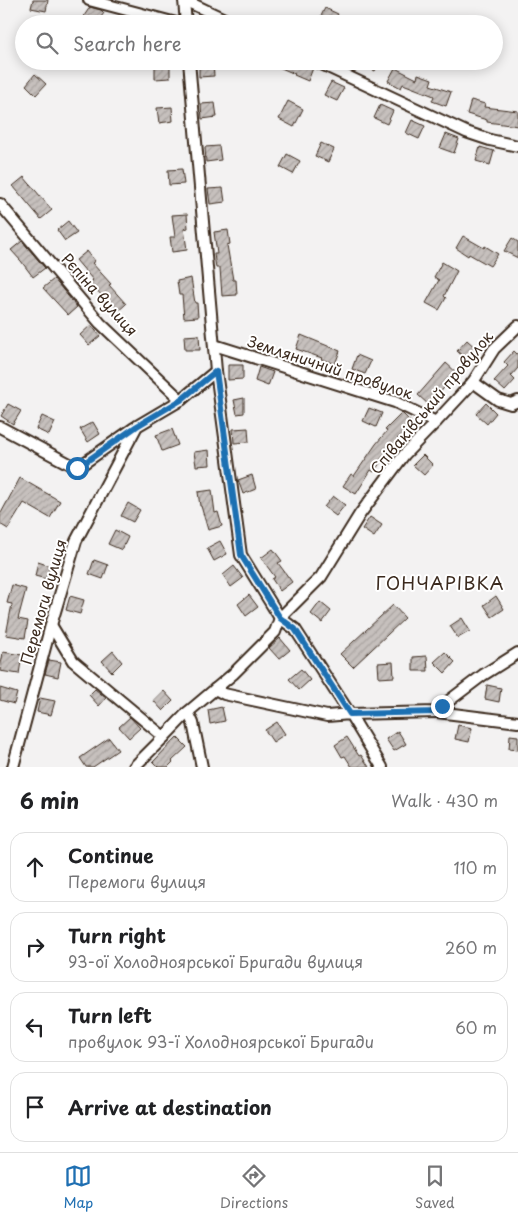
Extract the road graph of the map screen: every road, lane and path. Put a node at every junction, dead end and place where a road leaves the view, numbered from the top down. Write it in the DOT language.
graph roads {
  1 [pos="89,0"];
  2 [pos="184,0"];
  3 [pos="146,15"];
  4 [pos="185,15"];
  5 [pos="216,15"];
  6 [pos="190,70"];
  7 [pos="334,70"];
  8 [pos="518,146"];
  9 [pos="0,204"];
  10 [pos="518,326"];
  11 [pos="214,345"];
  12 [pos="216,371"];
  13 [pos="473,382"];
  14 [pos="181,400"];
  15 [pos="518,401"];
  16 [pos="436,422"];
  17 [pos="137,426"];
  18 [pos="0,427"];
  19 [pos="280,618"];
  20 [pos="51,625"];
  21 [pos="518,653"];
  22 [pos="216,689"];
  23 [pos="188,712"];
  24 [pos="437,712"];
  25 [pos="350,714"];
  26 [pos="518,722"];
  27 [pos="164,738"];
  28 [pos="13,767"];
  29 [pos="134,767"];
  30 [pos="202,767"];
  31 [pos="382,767"];
  1 -- 3 [label="street"];
  2 -- 4 [label="street"];
  2 -- 5 [label="street"];
  6 -- 11 [label="street"];
  7 -- 8 [label="street"];
  9 -- 14 [label="street, Рєпіна вулиця"];
  10 -- 13 [label="street, Співаківський провулок"];
  11 -- 12 [label="street"];
  11 -- 16 [label="street, Земляничний провулок"];
  12 -- 14 [label="street"];
  12 -- 19 [label="street"];
  13 -- 15 [label="street"];
  13 -- 16 [label="street, Співаківський провулок"];
  14 -- 17 [label="street"];
  16 -- 19 [label="street, Співаківський провулок"];
  17 -- 18 [label="street"];
  17 -- 20 [label="street, Перемоги вулиця"];
  19 -- 22 [label="street, Співаківський провулок"];
  19 -- 25 [label="street"];
  20 -- 27 [label="street"];
  20 -- 28 [label="street, Перемоги вулиця"];
  21 -- 24 [label="street"];
  22 -- 23 [label="street, Співаківський провулок"];
  22 -- 25 [label="street"];
  23 -- 27 [label="street, Співаківський провулок"];
  23 -- 30 [label="street"];
  24 -- 25 [label="street"];
  24 -- 26 [label="street"];
  25 -- 31 [label="street"];
  27 -- 29 [label="street, Співаківський провулок"];
}
